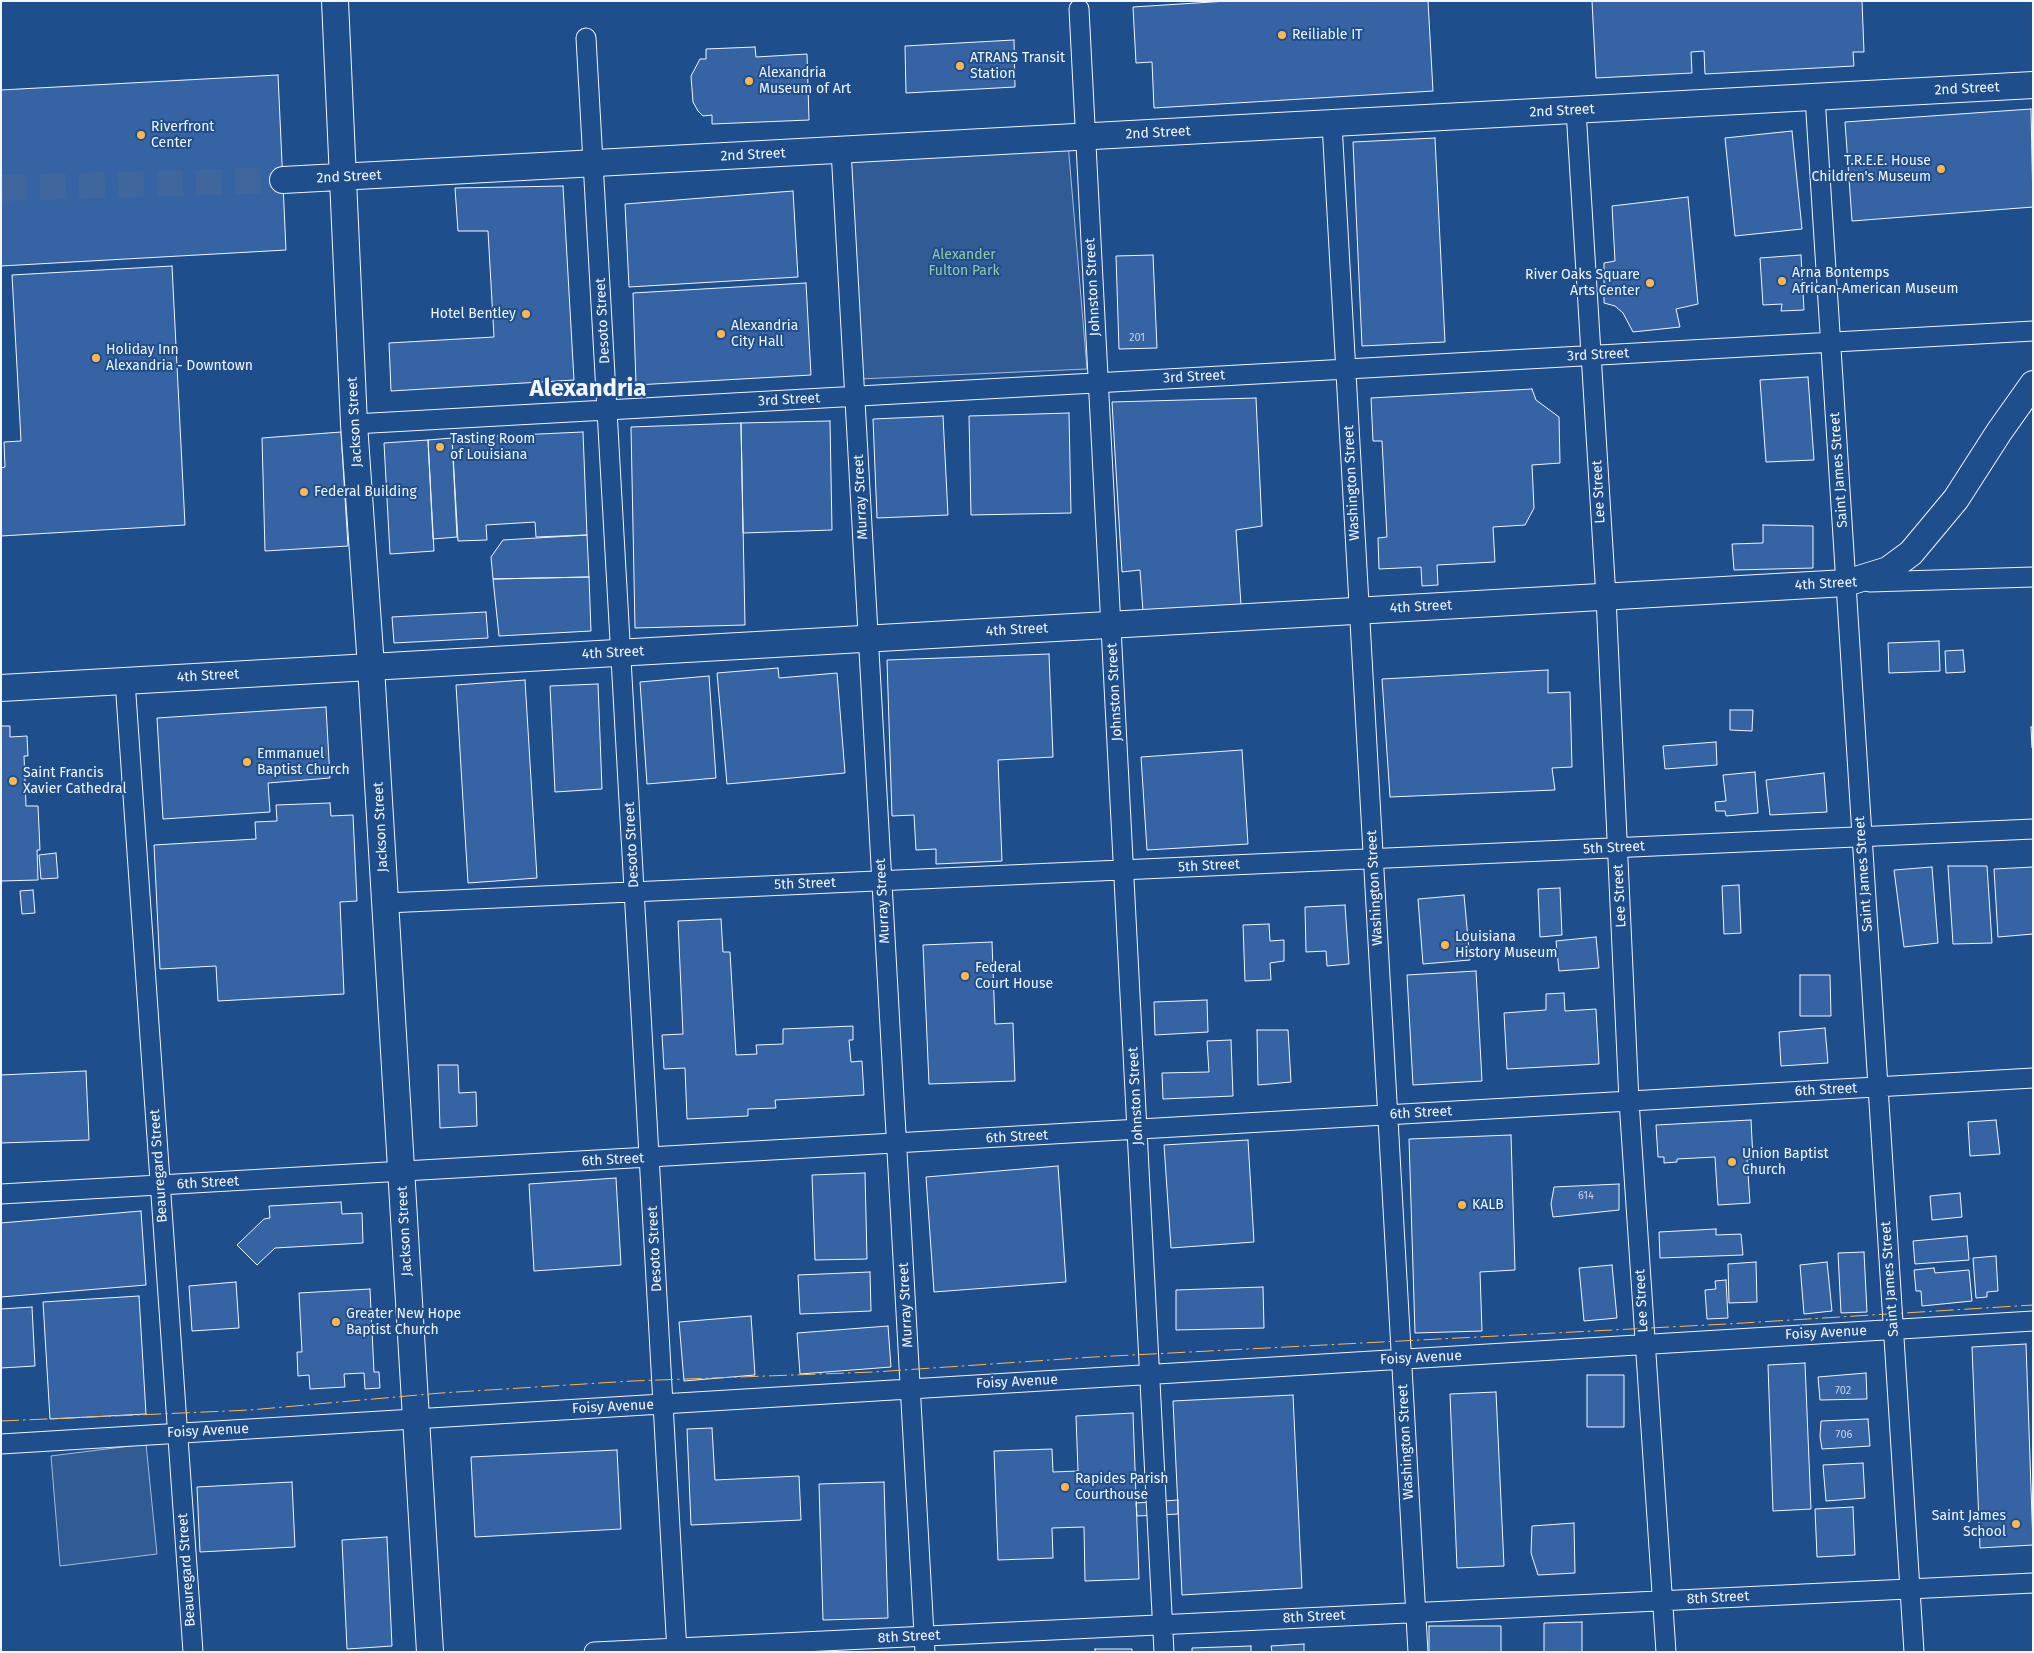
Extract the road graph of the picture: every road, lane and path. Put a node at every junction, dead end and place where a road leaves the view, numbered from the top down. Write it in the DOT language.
graph roads {
  1 [pos="335,1"];
  2 [pos="1079,9"];
  3 [pos="586,38"];
  4 [pos="2033,86"];
  5 [pos="1815,97"];
  6 [pos="1576,110"];
  7 [pos="1332,124"];
  8 [pos="1086,137"];
  9 [pos="841,150"];
  10 [pos="594,164"];
  11 [pos="342,178"];
  12 [pos="283,180"];
  13 [pos="2033,331"];
  14 [pos="1831,342"];
  15 [pos="1591,355"];
  16 [pos="1346,369"];
  17 [pos="1098,382"];
  18 [pos="2033,384"];
  19 [pos="855,396"];
  20 [pos="608,410"];
  21 [pos="354,424"];
  22 [pos="2033,577"];
  23 [pos="1846,583"];
  24 [pos="1606,597"];
  25 [pos="1359,611"];
  26 [pos="1111,625"];
  27 [pos="868,639"];
  28 [pos="621,653"];
  29 [pos="372,667"];
  30 [pos="125,681"];
  31 [pos="1,688"];
  32 [pos="2033,829"];
  33 [pos="1862,837"];
  34 [pos="1617,848"];
  35 [pos="1374,859"];
  36 [pos="1124,870"];
  37 [pos="882,881"];
  38 [pos="635,892"];
  39 [pos="386,903"];
  40 [pos="2033,1078"];
  41 [pos="1878,1087"];
  42 [pos="1629,1101"];
  43 [pos="1388,1115"];
  44 [pos="1138,1130"];
  45 [pos="897,1144"];
  46 [pos="650,1158"];
  47 [pos="402,1172"];
  48 [pos="160,1186"];
  49 [pos="1,1194"];
  50 [pos="2033,1321"];
  51 [pos="1893,1329"];
  52 [pos="1644,1344"];
  53 [pos="1402,1359"];
  54 [pos="1150,1374"];
  55 [pos="910,1389"];
  56 [pos="663,1404"];
  57 [pos="416,1419"];
  58 [pos="178,1433"];
  59 [pos="1,1444"];
  60 [pos="2033,1583"];
  61 [pos="1910,1589"];
  62 [pos="1663,1601"];
  63 [pos="1416,1612"];
  64 [pos="1162,1624"];
  65 [pos="925,1644"];
  66 [pos="677,1650"];
  67 [pos="193,1652"];
  68 [pos="430,1652"];
  69 [pos="594,1652"];
  70 [pos="1164,1652"];
  71 [pos="1418,1652"];
  72 [pos="1666,1652"];
  73 [pos="1914,1652"];
  1 -- 11 [label="main road, Jackson Street"];
  2 -- 8 [label="street, Johnston Street"];
  3 -- 10 [label="street, Desoto Street"];
  4 -- 5 [label="main road, 2nd Street"];
  5 -- 6 [label="main road, 2nd Street"];
  5 -- 14 [label="street, Saint James Street"];
  6 -- 7 [label="main road, 2nd Street"];
  6 -- 15 [label="street, Lee Street"];
  7 -- 8 [label="main road, 2nd Street"];
  7 -- 16 [label="street, Washington Street"];
  8 -- 9 [label="main road, 2nd Street"];
  8 -- 17 [label="street, Johnston Street"];
  9 -- 10 [label="main road, 2nd Street"];
  9 -- 19 [label="street, Murray Street"];
  10 -- 11 [label="main road, 2nd Street"];
  10 -- 20 [label="street, Desoto Street"];
  11 -- 12 [label="main road, 2nd Street"];
  11 -- 21 [label="main road, Jackson Street"];
  13 -- 14 [label="street, 3rd Street"];
  14 -- 15 [label="street, 3rd Street"];
  14 -- 23 [label="street, Saint James Street"];
  15 -- 16 [label="street, 3rd Street"];
  15 -- 24 [label="street, Lee Street"];
  16 -- 17 [label="street, 3rd Street"];
  16 -- 25 [label="street, Washington Street"];
  17 -- 19 [label="street, 3rd Street"];
  17 -- 26 [label="street, Johnston Street"];
  18 -- 23 [label="main road"];
  19 -- 20 [label="street, 3rd Street"];
  19 -- 27 [label="street, Murray Street"];
  20 -- 21 [label="street, 3rd Street"];
  20 -- 28 [label="street, Desoto Street"];
  21 -- 29 [label="main road, Jackson Street"];
  22 -- 23 [label="street, 4th Street"];
  23 -- 24 [label="main road, 4th Street"];
  23 -- 33 [label="street, Saint James Street"];
  24 -- 25 [label="main road, 4th Street"];
  24 -- 34 [label="street, Lee Street"];
  25 -- 26 [label="main road, 4th Street"];
  25 -- 35 [label="street, Washington Street"];
  26 -- 27 [label="main road, 4th Street"];
  26 -- 36 [label="street, Johnston Street"];
  27 -- 28 [label="main road, 4th Street"];
  27 -- 37 [label="street, Murray Street"];
  28 -- 29 [label="main road, 4th Street"];
  28 -- 38 [label="street, Desoto Street"];
  29 -- 30 [label="main road, 4th Street"];
  29 -- 39 [label="main road, Jackson Street"];
  30 -- 31 [label="main road, 4th Street"];
  30 -- 48 [label="street, Beauregard Street"];
  32 -- 33 [label="street, 5th Street"];
  33 -- 34 [label="street, 5th Street"];
  33 -- 41 [label="street, Saint James Street"];
  34 -- 35 [label="street, 5th Street"];
  34 -- 42 [label="street, Lee Street"];
  35 -- 36 [label="street, 5th Street"];
  35 -- 43 [label="street, Washington Street"];
  36 -- 37 [label="street, 5th Street"];
  36 -- 44 [label="street, Johnston Street"];
  37 -- 38 [label="street, 5th Street"];
  37 -- 45 [label="street, Murray Street"];
  38 -- 39 [label="street, 5th Street"];
  38 -- 46 [label="street, Desoto Street"];
  39 -- 47 [label="main road, Jackson Street"];
  40 -- 41 [label="street, 6th Street"];
  41 -- 42 [label="street, 6th Street"];
  41 -- 51 [label="street, Saint James Street"];
  42 -- 43 [label="street, 6th Street"];
  42 -- 52 [label="street, Lee Street"];
  43 -- 44 [label="street, 6th Street"];
  43 -- 53 [label="street, Washington Street"];
  44 -- 45 [label="street, 6th Street"];
  44 -- 54 [label="street, Johnston Street"];
  45 -- 46 [label="street, 6th Street"];
  45 -- 55 [label="street, Murray Street"];
  46 -- 47 [label="street, 6th Street"];
  46 -- 56 [label="street, Desoto Street"];
  47 -- 48 [label="street, 6th Street"];
  47 -- 57 [label="main road, Jackson Street"];
  48 -- 49 [label="street, 6th Street"];
  48 -- 58 [label="street, Beauregard Street"];
  50 -- 51 [label="street, Foisy Avenue"];
  51 -- 52 [label="street, Foisy Avenue"];
  51 -- 61 [label="street, Saint James Street"];
  52 -- 53 [label="street, Foisy Avenue"];
  52 -- 62 [label="street, Lee Street"];
  53 -- 54 [label="street, Foisy Avenue"];
  53 -- 63 [label="street, Washington Street"];
  54 -- 55 [label="street, Foisy Avenue"];
  54 -- 64 [label="street, Johnston Street"];
  55 -- 56 [label="street, Foisy Avenue"];
  55 -- 65 [label="street, Murray Street"];
  56 -- 57 [label="street, Foisy Avenue"];
  56 -- 66 [label="street, Desoto Street"];
  57 -- 58 [label="street, Foisy Avenue"];
  57 -- 68 [label="main road, Jackson Street"];
  58 -- 59 [label="street, Foisy Avenue"];
  58 -- 67 [label="street, Beauregard Street"];
  60 -- 61 [label="street, 8th Street"];
  61 -- 62 [label="street, 8th Street"];
  61 -- 73 [label="street, Saint James Street"];
  62 -- 63 [label="street, 8th Street"];
  62 -- 72 [label="street, Lee Street"];
  63 -- 64 [label="street, 8th Street"];
  63 -- 71 [label="street, Washington Street"];
  64 -- 65 [label="street, 8th Street"];
  64 -- 70 [label="street"];
  65 -- 66 [label="street, 8th Street"];
  66 -- 69 [label="street, 8th Street"];
}
